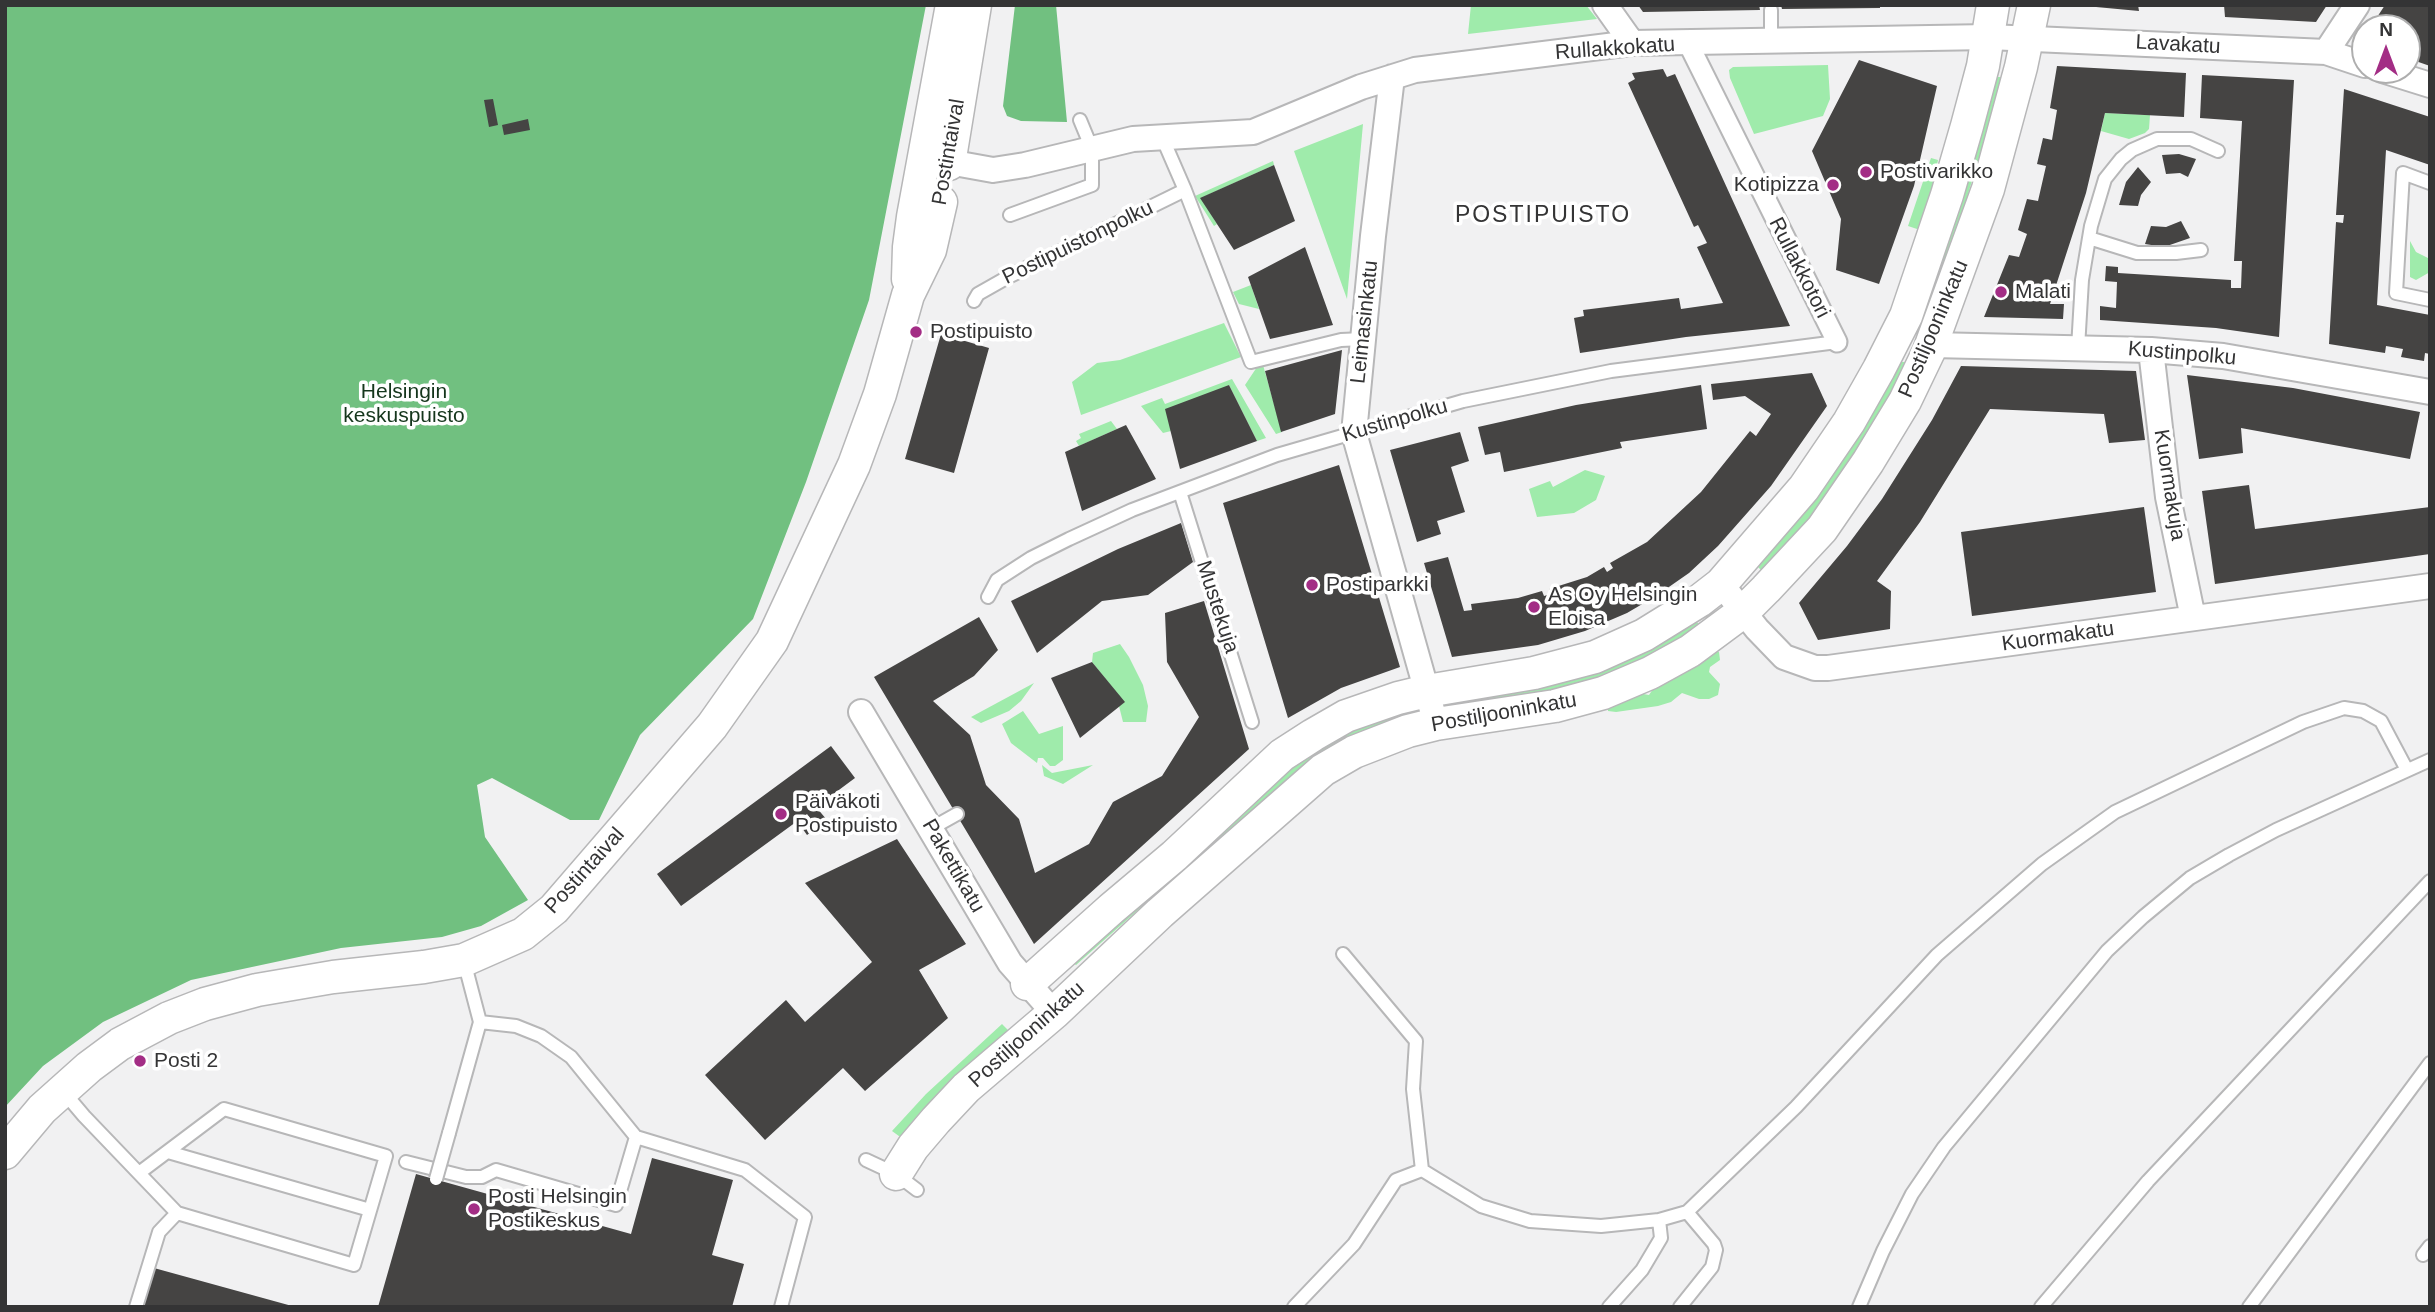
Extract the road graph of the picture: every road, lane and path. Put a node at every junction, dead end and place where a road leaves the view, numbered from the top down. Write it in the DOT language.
graph roads {
  1 [pos="952,5"];
  2 [pos="975,5"];
  3 [pos="1605,5"];
  4 [pos="1993,5"];
  5 [pos="2034,5"];
  6 [pos="2357,5"];
  7 [pos="1771,10"];
  8 [pos="1989,37"];
  9 [pos="2026,39"];
  10 [pos="1771,41"];
  11 [pos="1632,43"];
  12 [pos="1688,43"];
  13 [pos="2326,52"];
  14 [pos="2351,60"];
  15 [pos="1392,77"];
  16 [pos="1080,120"];
  17 [pos="1162,137"];
  18 [pos="1092,149"];
  19 [pos="2218,151"];
  20 [pos="937,160"];
  21 [pos="2430,183"];
  22 [pos="1185,190"];
  23 [pos="941,202"];
  24 [pos="1010,215"];
  25 [pos="2089,238"];
  26 [pos="2201,250"];
  27 [pos="908,295"];
  28 [pos="2430,300"];
  29 [pos="974,301"];
  30 [pos="1363,339"];
  31 [pos="1837,342"];
  32 [pos="1932,345"];
  33 [pos="2078,348"];
  34 [pos="2151,350"];
  35 [pos="2430,391"];
  36 [pos="1354,433"];
  37 [pos="1180,492"];
  38 [pos="1721,584"];
  39 [pos="2430,586"];
  40 [pos="988,597"];
  41 [pos="1744,611"];
  42 [pos="2193,618"];
  43 [pos="1427,691"];
  44 [pos="861,712"];
  45 [pos="1252,722"];
  46 [pos="1436,724"];
  47 [pos="2430,760"];
  48 [pos="2407,770"];
  49 [pos="957,814"];
  50 [pos="932,828"];
  51 [pos="2430,881"];
  52 [pos="1343,954"];
  53 [pos="464,960"];
  54 [pos="1027,984"];
  55 [pos="1054,1013"];
  56 [pos="481,1022"];
  57 [pos="2430,1063"];
  58 [pos="62,1090"];
  59 [pos="636,1137"];
  60 [pos="168,1152"];
  61 [pos="5,1153"];
  62 [pos="866,1160"];
  63 [pos="406,1162"];
  64 [pos="1422,1170"];
  65 [pos="139,1173"];
  66 [pos="436,1179"];
  67 [pos="906,1182"];
  68 [pos="370,1210"];
  69 [pos="1687,1212"];
  70 [pos="177,1213"];
  71 [pos="1659,1220"];
  72 [pos="136,1307"];
  73 [pos="781,1307"];
  74 [pos="1294,1307"];
  75 [pos="1609,1307"];
  76 [pos="1680,1307"];
  77 [pos="1859,1307"];
  78 [pos="2041,1307"];
  79 [pos="2249,1307"];
  1 -- 20 [label="street, Postintaival"];
  2 -- 20 [label="street, Postintaival"];
  3 -- 11 [label="street"];
  4 -- 8 [label="street, Postiljooninkatu"];
  5 -- 9 [label="street, Postiljooninkatu"];
  6 -- 13 [label="street"];
  7 -- 10 [label="lane"];
  8 -- 9 [label="street, Lavakatu"];
  8 -- 10 [label="street, Rullakkokatu"];
  8 -- 38 [label="street, Postiljooninkatu"];
  9 -- 13 [label="street, Lavakatu"];
  9 -- 32 [label="street, Postiljooninkatu"];
  10 -- 12 [label="street, Rullakkokatu"];
  11 -- 12 [label="street, Rullakkokatu"];
  11 -- 15 [label="street, Rullakkokatu"];
  12 -- 31 [label="street, Rullakkotori"];
  13 -- 14 [label="street, Lavakatu"];
  15 -- 17 [label="street, Rullakkokatu"];
  15 -- 30 [label="street, Leimasinkatu"];
  16 -- 18 [label="lane"];
  17 -- 18 [label="street, Rullakkokatu"];
  17 -- 22 [label="lane"];
  18 -- 20 [label="street, Rullakkokatu"];
  18 -- 24 [label="lane"];
  19 -- 25 [label="lane"];
  20 -- 23 [label="street, Postintaival"];
  20 -- 27 [label="street, Postintaival"];
  21 -- 28 [label="lane"];
  22 -- 29 [label="lane, Postipuistonpolku"];
  22 -- 30 [label="lane"];
  23 -- 27 [label="street, Postintaival"];
  25 -- 26 [label="lane"];
  25 -- 33 [label="lane"];
  27 -- 53 [label="street, Postintaival"];
  30 -- 36 [label="street, Leimasinkatu"];
  31 -- 36 [label="lane, Kustinpolku"];
  32 -- 33 [label="street, Kustinpolku"];
  32 -- 41 [label="street, Postiljooninkatu"];
  33 -- 34 [label="street, Kustinpolku"];
  34 -- 35 [label="street, Kustinpolku"];
  34 -- 42 [label="street, Kuormakuja"];
  36 -- 37 [label="lane, Kustinpolku"];
  36 -- 43 [label="street, Leimasinkatu"];
  37 -- 40 [label="lane, Kustinpolku"];
  37 -- 45 [label="lane, Mustekuja"];
  38 -- 41 [label="street, Kuormakatu"];
  38 -- 43 [label="street, Postiljooninkatu"];
  39 -- 42 [label="street, Kuormakatu"];
  41 -- 42 [label="street, Kuormakatu"];
  41 -- 46 [label="street, Postiljooninkatu"];
  43 -- 46 [label="street, Leimasinkatu"];
  43 -- 54 [label="street, Postiljooninkatu"];
  44 -- 50 [label="street, Pakettikatu"];
  46 -- 55 [label="street, Postiljooninkatu"];
  47 -- 48 [label="lane"];
  48 -- 69 [label="lane"];
  48 -- 77 [label="lane"];
  49 -- 50 [label="lane"];
  50 -- 54 [label="street, Pakettikatu"];
  51 -- 78 [label="lane"];
  52 -- 64 [label="lane"];
  53 -- 56 [label="lane"];
  53 -- 58 [label="street, Postintaival"];
  54 -- 55 [label="street, Pakettikatu"];
  55 -- 67 [label="street, Postiljooninkatu"];
  56 -- 59 [label="lane"];
  56 -- 66 [label="lane, bridge"];
  57 -- 79 [label="lane"];
  58 -- 61 [label="street, Postintaival"];
  58 -- 65 [label="lane"];
  59 -- 63 [label="lane"];
  59 -- 73 [label="lane"];
  60 -- 65 [label="lane"];
  60 -- 68 [label="lane"];
  60 -- 68 [label="lane"];
  62 -- 67 [label="lane"];
  64 -- 71 [label="lane"];
  64 -- 74 [label="lane"];
  65 -- 70 [label="lane"];
  68 -- 70 [label="lane"];
  69 -- 71 [label="lane"];
  69 -- 76 [label="lane"];
  70 -- 72 [label="lane"];
  71 -- 75 [label="lane"];
}
